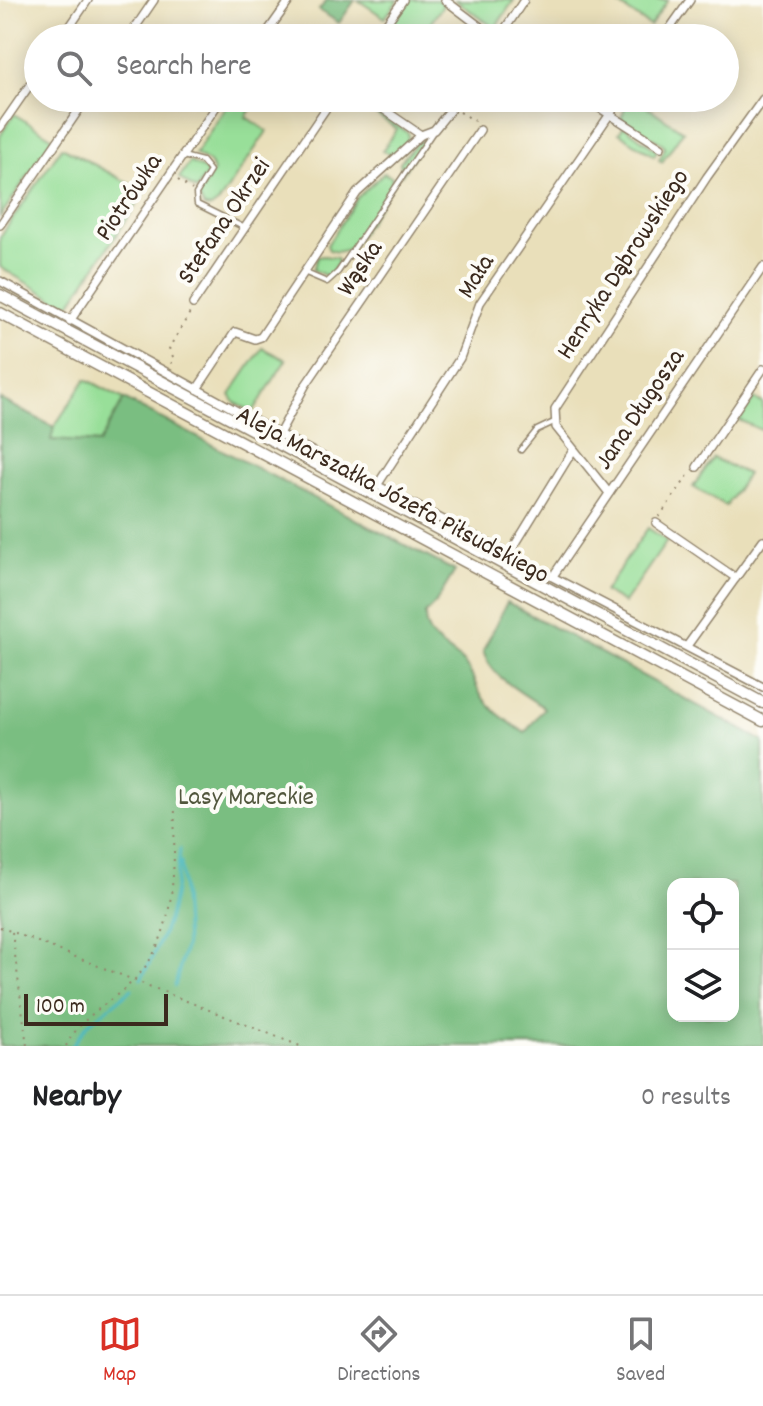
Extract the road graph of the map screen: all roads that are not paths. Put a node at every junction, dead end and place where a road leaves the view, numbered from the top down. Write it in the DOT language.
graph roads {
  1 [pos="88,0"];
  2 [pos="154,0"];
  3 [pos="290,0"];
  4 [pos="403,0"];
  5 [pos="445,0"];
  6 [pos="524,0"];
  7 [pos="690,0"];
  8 [pos="72,24"];
  9 [pos="138,24"];
  10 [pos="273,24"];
  11 [pos="386,24"];
  12 [pos="478,24"];
  13 [pos="507,24"];
  14 [pos="673,24"];
  15 [pos="24,93"];
  16 [pos="763,99"];
  17 [pos="77,112"];
  18 [pos="213,112"];
  19 [pos="324,112"];
  20 [pos="387,112"];
  21 [pos="448,112"];
  22 [pos="605,112"];
  23 [pos="611,112"];
  24 [pos="609,115"];
  25 [pos="0,128"];
  26 [pos="434,130"];
  27 [pos="480,130"];
  28 [pos="421,135"];
  29 [pos="661,147"];
  30 [pos="183,156"];
  31 [pos="0,225"];
  32 [pos="245,228"];
  33 [pos="763,267"];
  34 [pos="305,272"];
  35 [pos="0,281"];
  36 [pos="0,295"];
  37 [pos="193,304"];
  38 [pos="0,313"];
  39 [pos="70,321"];
  40 [pos="763,369"];
  41 [pos="197,389"];
  42 [pos="554,422"];
  43 [pos="279,434"];
  44 [pos="521,450"];
  45 [pos="572,452"];
  46 [pos="697,467"];
  47 [pos="378,484"];
  48 [pos="609,493"];
  49 [pos="656,523"];
  50 [pos="763,540"];
  51 [pos="510,553"];
  52 [pos="759,553"];
  53 [pos="553,576"];
  54 [pos="736,578"];
  55 [pos="687,646"];
  56 [pos="763,687"];
  57 [pos="763,703"];
  58 [pos="763,721"];
  1 -- 8 [label="street"];
  2 -- 9 [label="street"];
  3 -- 10 [label="street"];
  4 -- 11 [label="street"];
  5 -- 12 [label="street"];
  6 -- 13 [label="street"];
  7 -- 14 [label="street"];
  15 -- 25 [label="street"];
  16 -- 42 [label="street, Henryka Dąbrowskiego"];
  17 -- 31 [label="street"];
  18 -- 30 [label="street, Piotrówka"];
  19 -- 32 [label="street, Stefana Okrzei"];
  20 -- 28 [label="street"];
  21 -- 26 [label="street"];
  22 -- 24 [label="street"];
  23 -- 24 [label="street, Mała"];
  24 -- 29 [label="street"];
  24 -- 47 [label="street, Mała"];
  26 -- 28 [label="street"];
  26 -- 34 [label="lane"];
  27 -- 43 [label="street, Wąska"];
  28 -- 34 [label="street"];
  30 -- 32 [label="lane"];
  30 -- 39 [label="street, Piotrówka"];
  32 -- 37 [label="street, Stefana Okrzei"];
  33 -- 48 [label="street, Jana Długosza"];
  34 -- 41 [label="street"];
  35 -- 39 [label="street"];
  36 -- 57 [label="main road, Aleja Marszałka Józefa Piłsudskiego"];
  38 -- 58 [label="main road, Aleja Marszałka Józefa Piłsudskiego"];
  39 -- 41 [label="street"];
  40 -- 46 [label="street"];
  41 -- 43 [label="street"];
  42 -- 44 [label="lane, Henryka Dąbrowskiego"];
  42 -- 45 [label="street"];
  43 -- 47 [label="street"];
  45 -- 48 [label="street"];
  45 -- 51 [label="street"];
  47 -- 51 [label="street"];
  48 -- 53 [label="street, Jana Długosza"];
  49 -- 54 [label="street"];
  50 -- 52 [label="street"];
  51 -- 53 [label="street"];
  52 -- 54 [label="street"];
  53 -- 55 [label="street"];
  54 -- 55 [label="street"];
  55 -- 56 [label="street"];
}
